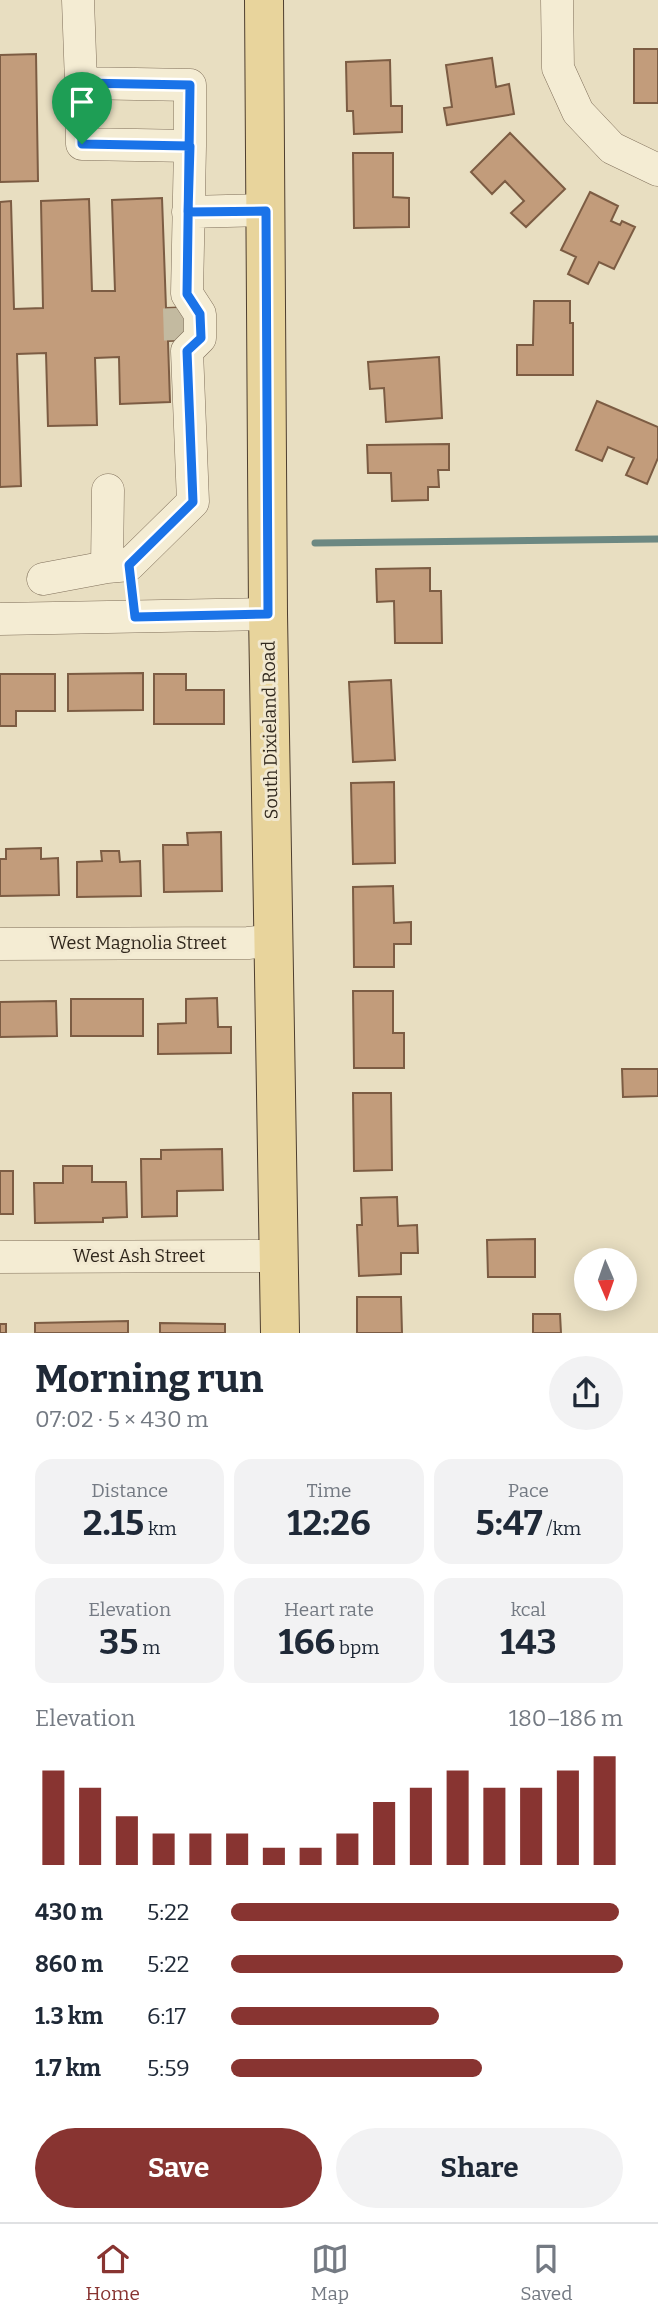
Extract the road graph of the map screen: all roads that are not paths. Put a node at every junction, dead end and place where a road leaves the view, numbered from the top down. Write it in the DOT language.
graph roads {
  1 [pos="78,0"];
  2 [pos="264,0"];
  3 [pos="558,0"];
  4 [pos="81,83"];
  5 [pos="190,146"];
  6 [pos="658,170"];
  7 [pos="266,211"];
  8 [pos="188,212"];
  9 [pos="107,490"];
  10 [pos="118,566"];
  11 [pos="43,579"];
  12 [pos="268,614"];
  13 [pos="135,617"];
  14 [pos="0,619"];
  15 [pos="275,940"];
  16 [pos="0,944"];
  17 [pos="278,1255"];
  18 [pos="0,1257"];
  19 [pos="280,1333"];
  1 -- 4 [label="street"];
  2 -- 7 [label="main road, South Dixieland Road"];
  3 -- 6 [label="street"];
  4 -- 5 [label="street"];
  4 -- 5 [label="street"];
  5 -- 8 [label="street"];
  7 -- 8 [label="street"];
  7 -- 12 [label="main road, South Dixieland Road"];
  8 -- 10 [label="street"];
  9 -- 10 [label="street"];
  10 -- 11 [label="street"];
  10 -- 13 [label="street"];
  12 -- 13 [label="street"];
  12 -- 15 [label="main road, South Dixieland Road"];
  13 -- 14 [label="street"];
  15 -- 16 [label="street, West Magnolia Street"];
  15 -- 17 [label="main road, South Dixieland Road"];
  17 -- 18 [label="street, West Ash Street"];
  17 -- 19 [label="main road, South Dixieland Road"];
}
